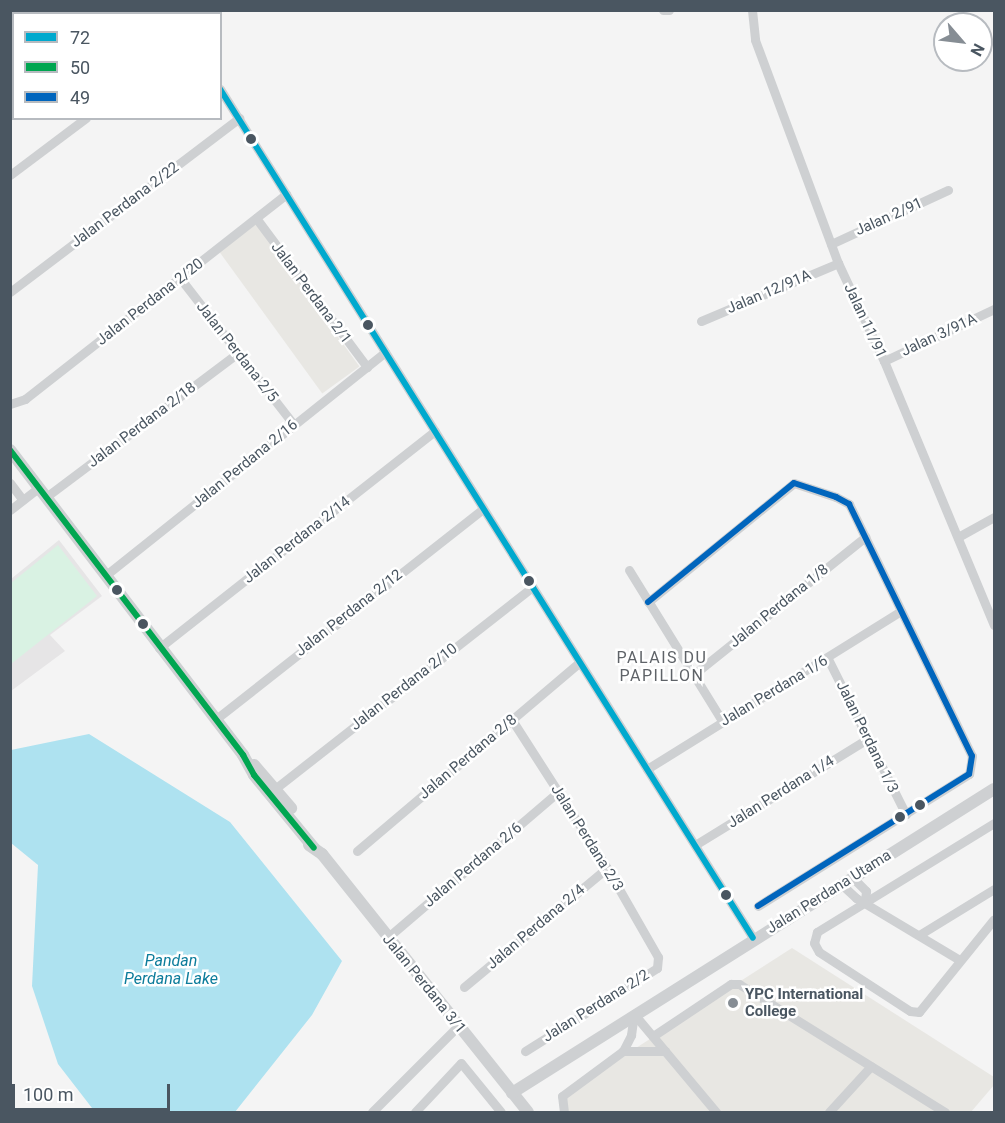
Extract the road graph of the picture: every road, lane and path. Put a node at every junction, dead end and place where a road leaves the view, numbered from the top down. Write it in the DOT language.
graph roads {
  1 [pos="663,10"];
  2 [pos="669,10"];
  3 [pos="752,10"];
  4 [pos="222,92"];
  5 [pos="239,118"];
  6 [pos="83,120"];
  7 [pos="10,175"];
  8 [pos="948,190"];
  9 [pos="286,194"];
  10 [pos="256,218"];
  11 [pos="831,244"];
  12 [pos="838,263"];
  13 [pos="180,278"];
  14 [pos="10,292"];
  15 [pos="994,309"];
  16 [pos="700,321"];
  17 [pos="385,352"];
  18 [pos="238,353"];
  19 [pos="884,361"];
  20 [pos="366,367"];
  21 [pos="10,404"];
  22 [pos="294,425"];
  23 [pos="435,431"];
  24 [pos="10,450"];
  25 [pos="10,483"];
  26 [pos="43,492"];
  27 [pos="23,500"];
  28 [pos="483,509"];
  29 [pos="10,510"];
  30 [pos="994,517"];
  31 [pos="865,537"];
  32 [pos="958,537"];
  33 [pos="628,570"];
  34 [pos="106,575"];
  35 [pos="532,587"];
  36 [pos="648,602"];
  37 [pos="901,611"];
  38 [pos="994,625"];
  39 [pos="159,648"];
  40 [pos="828,659"];
  41 [pos="579,663"];
  42 [pos="693,675"];
  43 [pos="216,719"];
  44 [pos="512,720"];
  45 [pos="723,722"];
  46 [pos="867,740"];
  47 [pos="248,761"];
  48 [pos="647,769"];
  49 [pos="276,788"];
  50 [pos="994,789"];
  51 [pos="558,792"];
  52 [pos="906,815"];
  53 [pos="994,823"];
  54 [pos="695,845"];
  55 [pos="318,851"];
  56 [pos="357,851"];
  57 [pos="607,868"];
  58 [pos="847,880"];
  59 [pos="994,889"];
  60 [pos="865,901"];
  61 [pos="758,906"];
  62 [pos="994,919"];
  63 [pos="919,935"];
  64 [pos="387,938"];
  65 [pos="753,938"];
  66 [pos="658,957"];
  67 [pos="958,959"];
  68 [pos="464,987"];
  69 [pos="634,1014"];
  70 [pos="457,1027"];
  71 [pos="653,1036"];
  72 [pos="525,1051"];
  73 [pos="623,1051"];
  74 [pos="665,1052"];
  75 [pos="871,1066"];
  76 [pos="512,1093"];
  77 [pos="372,1113"];
  78 [pos="415,1113"];
  79 [pos="501,1113"];
  80 [pos="528,1113"];
  81 [pos="564,1113"];
  82 [pos="716,1113"];
  83 [pos="830,1113"];
  84 [pos="945,1113"];
  1 -- 2 [label="street"];
  3 -- 11 [label="street, Jalan 11/91"];
  4 -- 5 [label="street, Jalan Perdana 2/1"];
  5 -- 9 [label="street, Jalan Perdana 2/1"];
  5 -- 14 [label="street, Jalan Perdana 2/22"];
  6 -- 7 [label="street"];
  8 -- 11 [label="street, Jalan 2/91"];
  9 -- 10 [label="street, Jalan Perdana 2/20"];
  9 -- 17 [label="street, Jalan Perdana 2/1"];
  10 -- 13 [label="street, Jalan Perdana 2/20"];
  10 -- 20 [label="street, Jalan Perdana 2/1"];
  11 -- 12 [label="street, Jalan 11/91"];
  12 -- 16 [label="street, Jalan 12/91A"];
  12 -- 19 [label="street, Jalan 11/91"];
  13 -- 18 [label="street, Jalan Perdana 2/5"];
  13 -- 21 [label="street, Jalan Perdana 2/20"];
  15 -- 19 [label="street, Jalan 3/91A"];
  17 -- 20 [label="street, Jalan Perdana 2/16"];
  17 -- 23 [label="street, Jalan Perdana 2/1"];
  18 -- 22 [label="street, Jalan Perdana 2/5"];
  18 -- 26 [label="street, Jalan Perdana 2/18"];
  19 -- 32 [label="street, Jalan 11/91"];
  20 -- 22 [label="street, Jalan Perdana 2/16"];
  22 -- 34 [label="street, Jalan Perdana 2/16"];
  23 -- 28 [label="street, Jalan Perdana 2/1"];
  23 -- 39 [label="street, Jalan Perdana 2/14"];
  24 -- 26 [label="street, Jalan Perdana 3/1"];
  25 -- 27 [label="street"];
  26 -- 27 [label="street, Jalan Perdana 2/18"];
  26 -- 34 [label="street, Jalan Perdana 3/1"];
  27 -- 29 [label="street, Jalan Perdana 2/18"];
  28 -- 35 [label="street, Jalan Perdana 2/1"];
  28 -- 43 [label="street, Jalan Perdana 2/12"];
  30 -- 32 [label="street"];
  31 -- 36 [label="street"];
  31 -- 37 [label="street"];
  31 -- 42 [label="street, Jalan Perdana 1/8"];
  32 -- 38 [label="street, Jalan 11/91"];
  33 -- 36 [label="street"];
  34 -- 39 [label="street, Jalan Perdana 3/1"];
  35 -- 41 [label="street, Jalan Perdana 2/1"];
  35 -- 49 [label="street, Jalan Perdana 2/10"];
  36 -- 42 [label="street"];
  37 -- 40 [label="street, Jalan Perdana 1/6"];
  37 -- 52 [label="street"];
  39 -- 43 [label="street, Jalan Perdana 3/1"];
  40 -- 45 [label="street, Jalan Perdana 1/6"];
  40 -- 46 [label="street, Jalan Perdana 1/3"];
  41 -- 44 [label="street, Jalan Perdana 2/8"];
  41 -- 48 [label="street, Jalan Perdana 2/1"];
  42 -- 45 [label="street"];
  43 -- 47 [label="street, Jalan Perdana 3/1"];
  44 -- 51 [label="street, Jalan Perdana 2/3"];
  44 -- 56 [label="street, Jalan Perdana 2/8"];
  45 -- 48 [label="street, Jalan Perdana 1/6"];
  46 -- 52 [label="street, Jalan Perdana 1/3"];
  46 -- 54 [label="street, Jalan Perdana 1/4"];
  47 -- 49 [label="street, Jalan Perdana 3/1"];
  47 -- 55 [label="street, Jalan Perdana 3/1"];
  48 -- 54 [label="street, Jalan Perdana 2/1"];
  49 -- 55 [label="street, Jalan Perdana 3/1"];
  50 -- 58 [label="street, Jalan Perdana Utama"];
  51 -- 57 [label="street, Jalan Perdana 2/3"];
  51 -- 64 [label="street, Jalan Perdana 2/6"];
  52 -- 61 [label="street"];
  53 -- 60 [label="street"];
  54 -- 65 [label="street, Jalan Perdana 2/1"];
  55 -- 64 [label="street, Jalan Perdana 3/1"];
  57 -- 66 [label="street, Jalan Perdana 2/3"];
  57 -- 68 [label="street, Jalan Perdana 2/4"];
  58 -- 60 [label="street"];
  58 -- 65 [label="street, Jalan Perdana Utama"];
  59 -- 63 [label="street"];
  60 -- 63 [label="street"];
  60 -- 67 [label="street"];
  62 -- 67 [label="street"];
  63 -- 67 [label="street"];
  64 -- 70 [label="street, Jalan Perdana 3/1"];
  65 -- 69 [label="street, Jalan Perdana Utama"];
  66 -- 72 [label="street, Jalan Perdana 2/2"];
  69 -- 71 [label="street"];
  69 -- 73 [label="street"];
  69 -- 76 [label="street, Jalan Perdana Utama"];
  70 -- 76 [label="street, Jalan Perdana 3/1"];
  70 -- 77 [label="street"];
  71 -- 74 [label="street"];
  71 -- 75 [label="street"];
  73 -- 74 [label="street"];
  73 -- 81 [label="street"];
  74 -- 82 [label="street"];
  75 -- 83 [label="street"];
  75 -- 84 [label="street"];
  76 -- 80 [label="street, Jalan Perdana 3/1"];
  78 -- 79 [label="street"];
}
